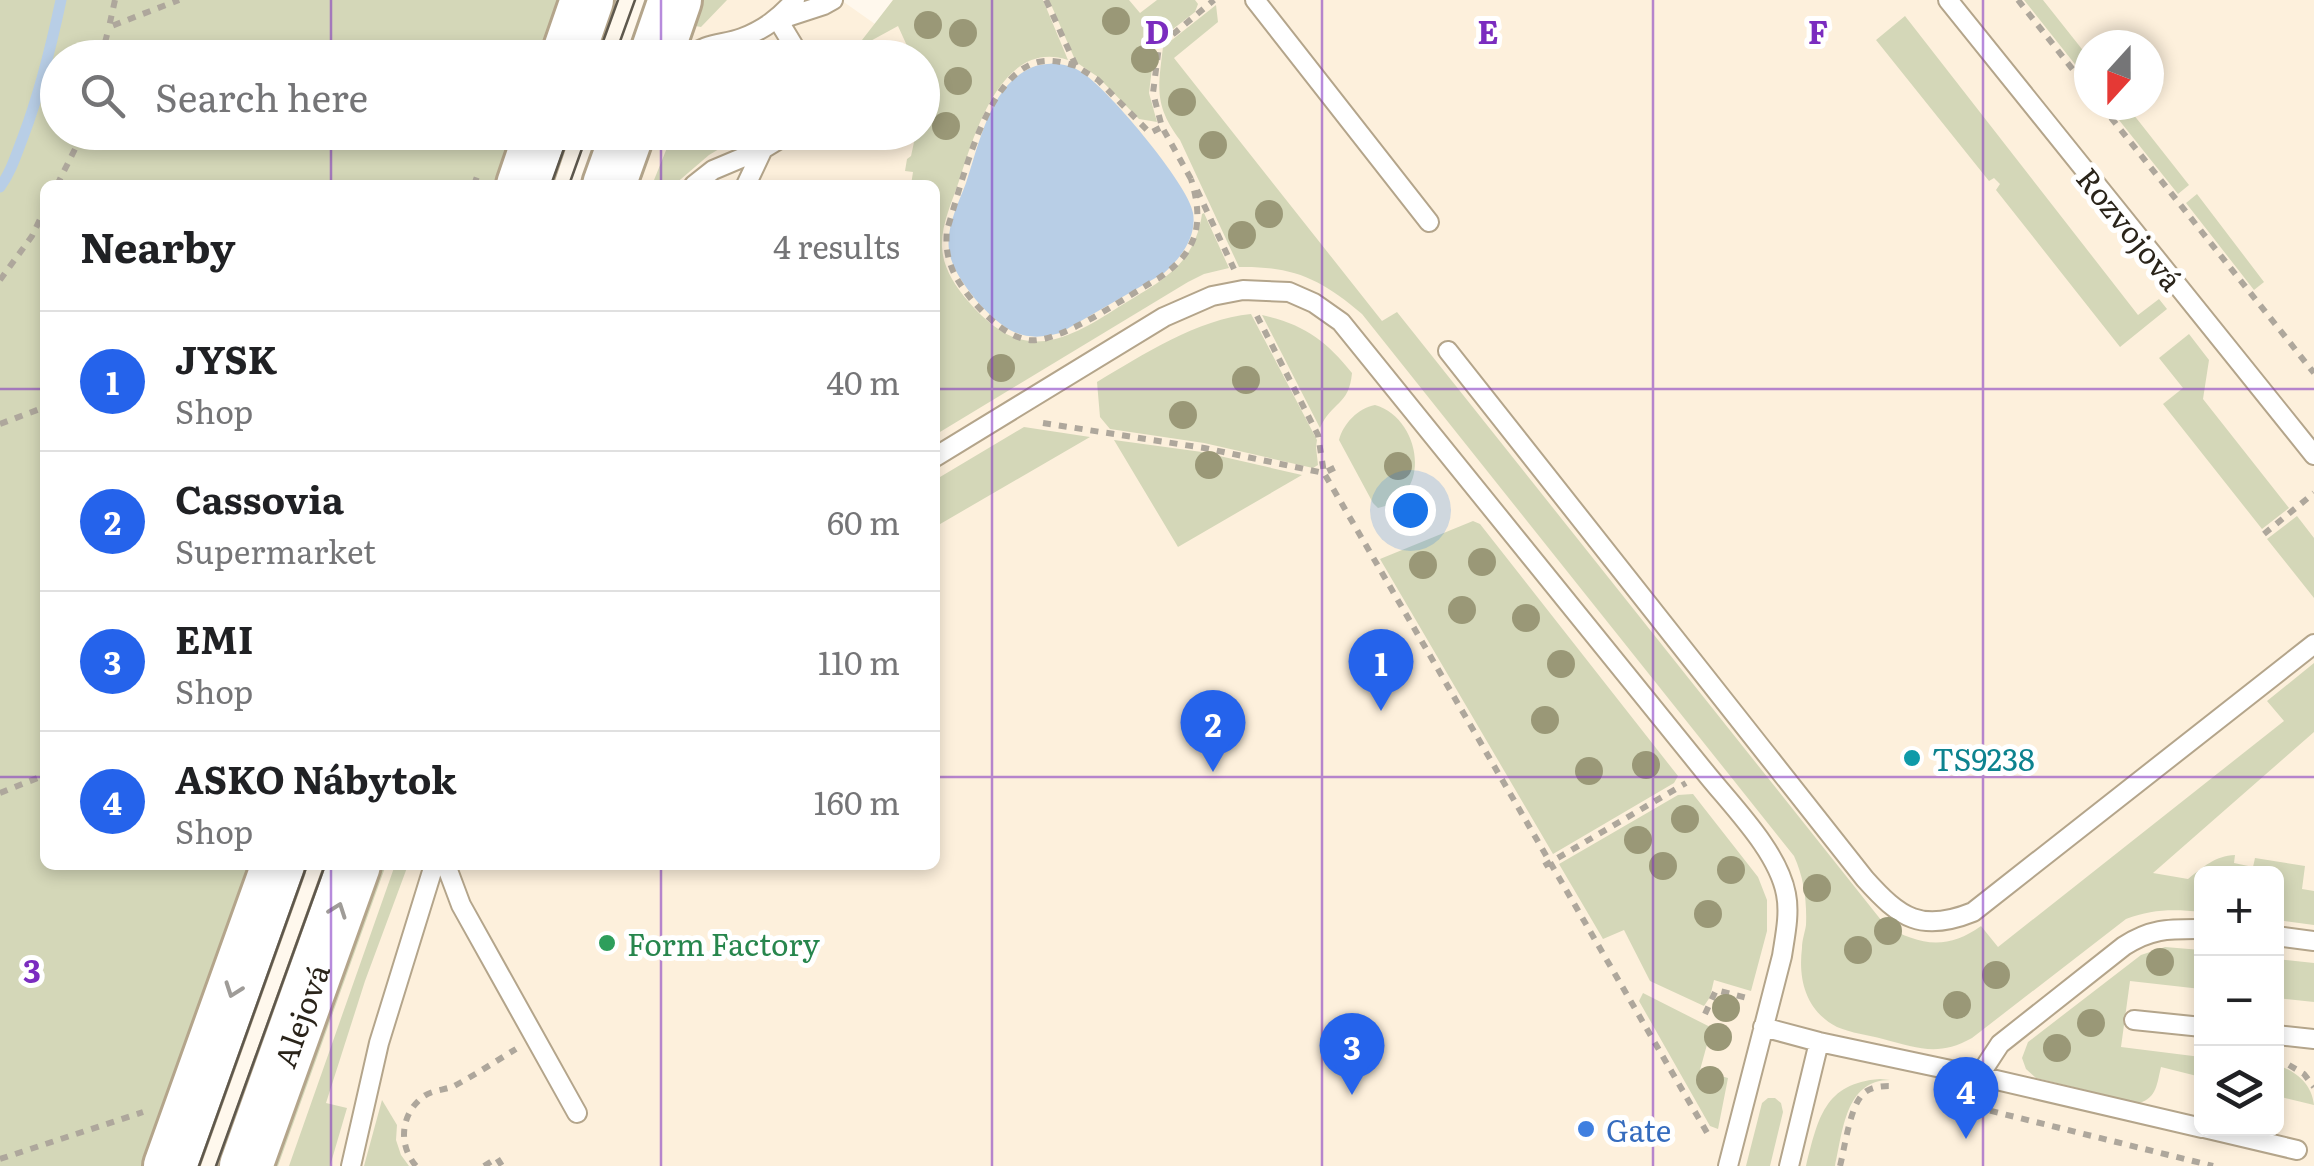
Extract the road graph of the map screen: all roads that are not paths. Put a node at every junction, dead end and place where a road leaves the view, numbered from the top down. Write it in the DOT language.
graph roads {
  1 [pos="587,0"];
  2 [pos="676,0"];
  3 [pos="795,0"];
  4 [pos="833,0"];
  5 [pos="1255,0"];
  6 [pos="1948,0"];
  7 [pos="778,20"];
  8 [pos="573,40"];
  9 [pos="662,40"];
  10 [pos="736,40"];
  11 [pos="790,40"];
  12 [pos="535,150"];
  13 [pos="760,150"];
  14 [pos="762,150"];
  15 [pos="524,180"];
  16 [pos="700,180"];
  17 [pos="748,180"];
  18 [pos="1429,222"];
  19 [pos="1448,351"];
  20 [pos="940,455"];
  21 [pos="2314,455"];
  22 [pos="2314,644"];
  23 [pos="276,870"];
  24 [pos="352,870"];
  25 [pos="432,870"];
  26 [pos="448,870"];
  27 [pos="2194,929"];
  28 [pos="2284,937"];
  29 [pos="2314,941"];
  30 [pos="2134,1020"];
  31 [pos="2194,1026"];
  32 [pos="1764,1027"];
  33 [pos="2284,1036"];
  34 [pos="2314,1039"];
  35 [pos="1819,1042"];
  36 [pos="1979,1076"];
  37 [pos="576,1113"];
  38 [pos="2194,1126"];
  39 [pos="2237,1136"];
  40 [pos="2297,1150"];
  41 [pos="170,1166"];
  42 [pos="246,1166"];
  43 [pos="351,1166"];
  44 [pos="1728,1166"];
  45 [pos="1789,1166"];
  1 -- 8 [label="street"];
  2 -- 9 [label="street"];
  3 -- 7 [label="lane"];
  4 -- 7 [label="lane"];
  5 -- 18 [label="lane"];
  6 -- 21 [label="lane, Rozvojová"];
  7 -- 10 [label="lane"];
  7 -- 11 [label="lane"];
  12 -- 15 [label="street"];
  13 -- 16 [label="lane"];
  14 -- 17 [label="lane"];
  19 -- 22 [label="lane"];
  20 -- 32 [label="lane"];
  23 -- 41 [label="street, one-way"];
  42 -- 24 [label="street, Alejová, one-way"];
  25 -- 43 [label="lane"];
  26 -- 37 [label="lane"];
  27 -- 36 [label="lane"];
  28 -- 29 [label="lane"];
  30 -- 31 [label="lane"];
  32 -- 35 [label="lane"];
  32 -- 44 [label="lane"];
  33 -- 34 [label="lane"];
  35 -- 36 [label="lane"];
  35 -- 45 [label="lane"];
  36 -- 38 [label="lane"];
  39 -- 40 [label="lane"];
}
